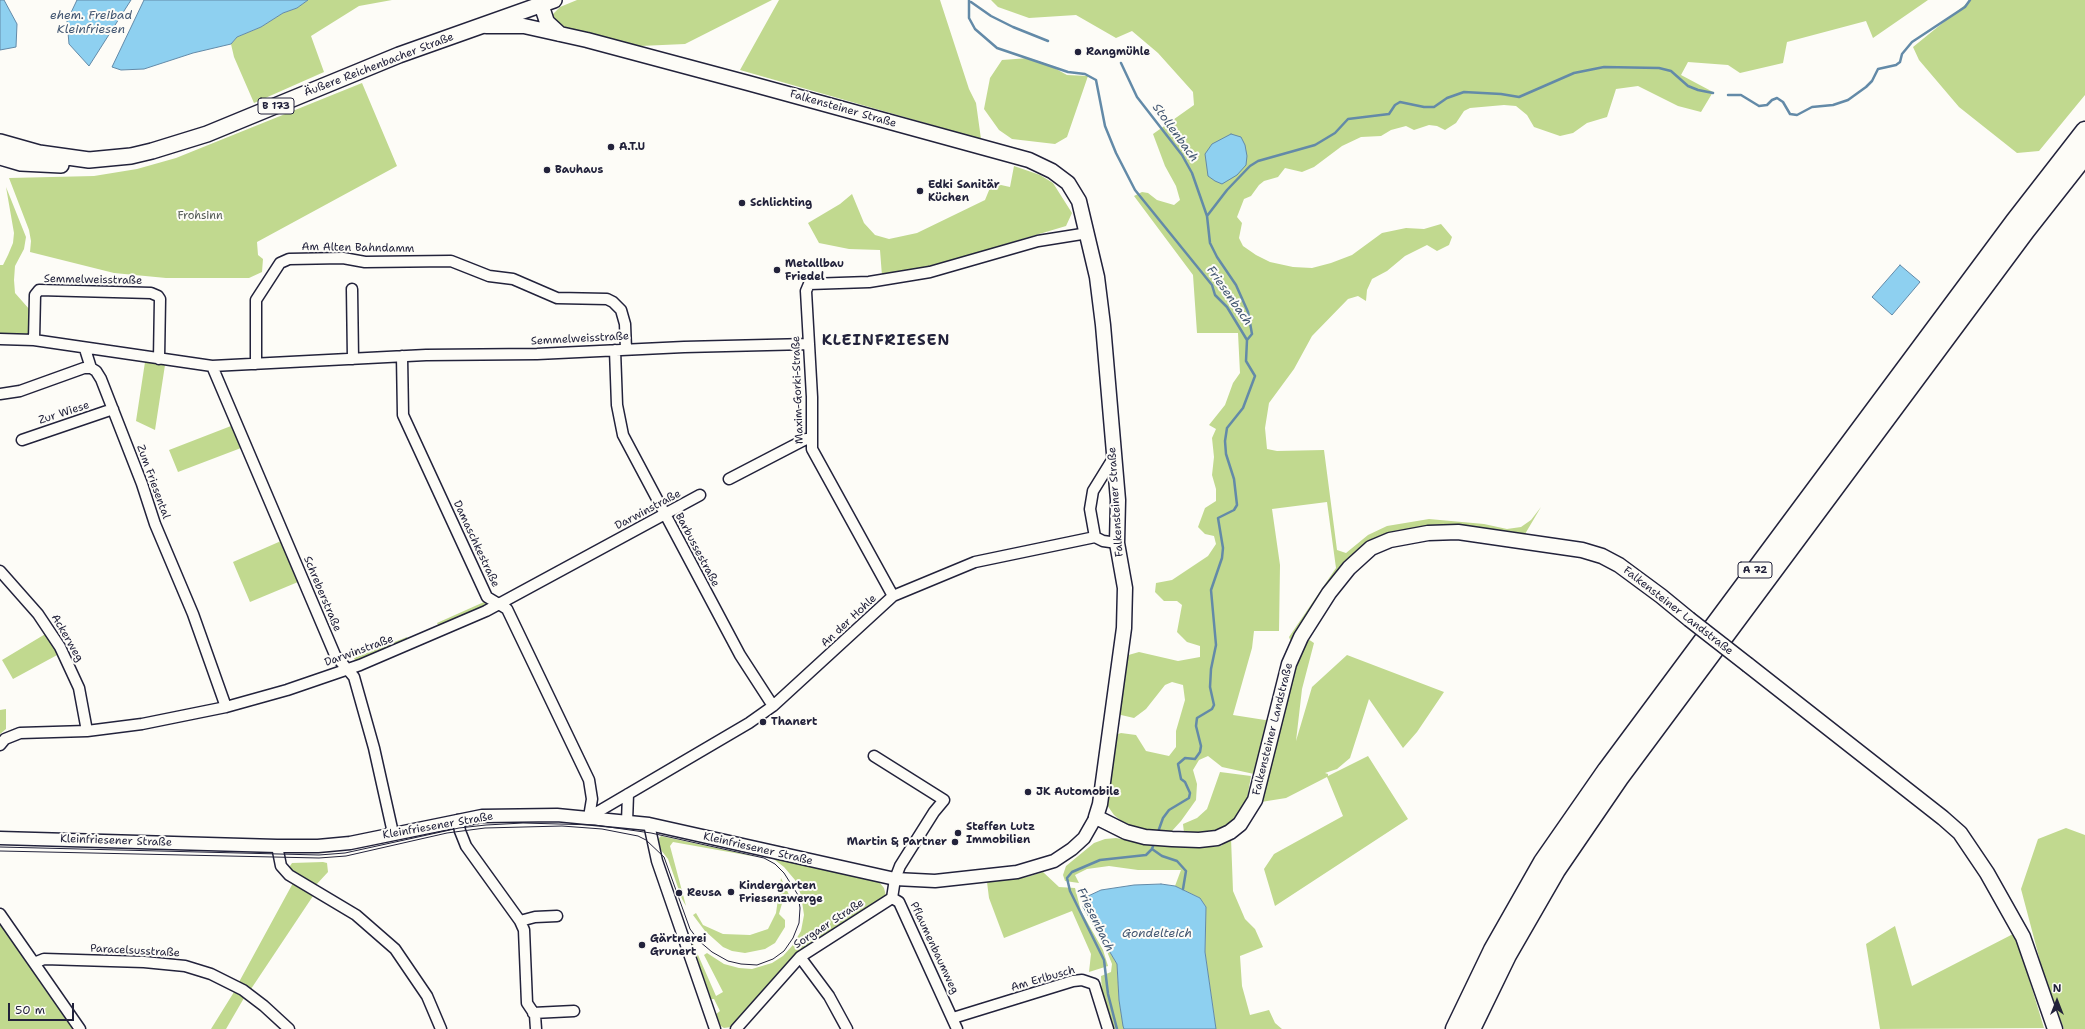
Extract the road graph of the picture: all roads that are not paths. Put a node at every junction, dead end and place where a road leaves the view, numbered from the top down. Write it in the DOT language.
graph roads {
  1 [pos="541,4"];
  2 [pos="480,26"];
  3 [pos="538,29"];
  4 [pos="560,34"];
  5 [pos="2085,131"];
  6 [pos="0,142"];
  7 [pos="2085,155"];
  8 [pos="0,157"];
  9 [pos="89,160"];
  10 [pos="1088,233"];
  11 [pos="352,290"];
  12 [pos="0,339"];
  13 [pos="34,340"];
  14 [pos="808,344"];
  15 [pos="84,348"];
  16 [pos="626,349"];
  17 [pos="614,350"];
  18 [pos="402,356"];
  19 [pos="159,359"];
  20 [pos="353,359"];
  21 [pos="256,364"];
  22 [pos="212,366"];
  23 [pos="91,368"];
  24 [pos="0,394"];
  25 [pos="113,409"];
  26 [pos="22,440"];
  27 [pos="811,440"];
  28 [pos="1114,457"];
  29 [pos="729,479"];
  30 [pos="700,496"];
  31 [pos="665,515"];
  32 [pos="1095,537"];
  33 [pos="1117,542"];
  34 [pos="0,571"];
  35 [pos="892,596"];
  36 [pos="497,604"];
  37 [pos="346,669"];
  38 [pos="773,706"];
  39 [pos="226,707"];
  40 [pos="87,731"];
  41 [pos="0,745"];
  42 [pos="874,756"];
  43 [pos="628,794"];
  44 [pos="589,816"];
  45 [pos="1096,817"];
  46 [pos="458,820"];
  47 [pos="628,822"];
  48 [pos="649,824"];
  49 [pos="393,833"];
  50 [pos="0,838"];
  51 [pos="277,846"];
  52 [pos="895,879"];
  53 [pos="892,898"];
  54 [pos="0,914"];
  55 [pos="557,916"];
  56 [pos="520,921"];
  57 [pos="800,957"];
  58 [pos="34,963"];
  59 [pos="574,1011"];
  60 [pos="533,1013"];
  61 [pos="953,1018"];
  62 [pos="80,1029"];
  63 [pos="289,1029"];
  64 [pos="441,1029"];
  65 [pos="536,1029"];
  66 [pos="715,1029"];
  67 [pos="736,1029"];
  68 [pos="847,1029"];
  69 [pos="957,1029"];
  70 [pos="1108,1029"];
  71 [pos="1455,1029"];
  72 [pos="1471,1029"];
  73 [pos="2055,1029"];
  1 -- 2 [label="main road, Äußere Reichenbacher Straße / B 173"];
  1 -- 3 [label="main road"];
  1 -- 4 [label="main road"];
  2 -- 3 [label="main road, Falkensteiner Straße"];
  2 -- 9 [label="main road, Äußere Reichenbacher Straße / B 173"];
  3 -- 4 [label="main road, Falkensteiner Straße"];
  4 -- 10 [label="main road, Falkensteiner Straße"];
  5 -- 71 [label="highway, A 72"];
  6 -- 9 [label="main road, Äußere Reichenbacher Straße / B 173"];
  7 -- 72 [label="highway, A 72"];
  8 -- 9 [label="main road, Äußere Reichenbacher Straße / B 173"];
  10 -- 14 [label="street, Maxim-Gorki-Straße"];
  10 -- 28 [label="main road, Falkensteiner Straße"];
  11 -- 20 [label="street"];
  12 -- 13 [label="street"];
  13 -- 15 [label="street"];
  13 -- 19 [label="street, Semmelweisstraße"];
  14 -- 16 [label="street, Semmelweisstraße"];
  14 -- 27 [label="street, Maxim-Gorki-Straße"];
  15 -- 19 [label="street, Semmelweisstraße"];
  15 -- 23 [label="street, Zum Friesental"];
  16 -- 17 [label="street, Semmelweisstraße"];
  16 -- 21 [label="street, Am Alten Bahndamm"];
  17 -- 18 [label="street, Semmelweisstraße"];
  17 -- 31 [label="street, Barbussestraße"];
  18 -- 20 [label="street, Semmelweisstraße"];
  18 -- 36 [label="street, Damaschkestraße"];
  19 -- 22 [label="street, Semmelweisstraße"];
  20 -- 21 [label="street, Semmelweisstraße"];
  21 -- 22 [label="street, Semmelweisstraße"];
  22 -- 37 [label="street, Schreberstraße"];
  23 -- 24 [label="street"];
  23 -- 25 [label="street, Zum Friesental"];
  25 -- 26 [label="street, Zur Wiese"];
  25 -- 39 [label="street, Zum Friesental"];
  27 -- 29 [label="street"];
  27 -- 35 [label="street, Maxim-Gorki-Straße"];
  28 -- 32 [label="street"];
  28 -- 33 [label="main road, Falkensteiner Straße"];
  30 -- 31 [label="street, Darwinstraße"];
  31 -- 36 [label="street, Darwinstraße"];
  31 -- 38 [label="street, Barbussestraße"];
  32 -- 33 [label="street, An der Hohle"];
  32 -- 35 [label="street, An der Hohle"];
  33 -- 45 [label="main road, Falkensteiner Straße"];
  34 -- 40 [label="street, Ackerweg"];
  35 -- 38 [label="street, An der Hohle"];
  36 -- 37 [label="street, Darwinstraße"];
  36 -- 44 [label="street, Damaschkestraße"];
  37 -- 39 [label="street, Darwinstraße"];
  37 -- 49 [label="street, Schreberstraße"];
  38 -- 43 [label="street, An der Hohle"];
  39 -- 40 [label="street, Darwinstraße"];
  40 -- 41 [label="street, Darwinstraße"];
  42 -- 52 [label="street"];
  43 -- 44 [label="street, An der Hohle"];
  43 -- 47 [label="street"];
  44 -- 46 [label="street, Kleinfriesener Straße"];
  44 -- 47 [label="street, Kleinfriesener Straße"];
  45 -- 52 [label="street, Kleinfriesener Straße"];
  45 -- 73 [label="main road, Falkensteiner Landstraße, bridge"];
  46 -- 49 [label="street, Kleinfriesener Straße"];
  46 -- 56 [label="street"];
  47 -- 48 [label="street, Kleinfriesener Straße"];
  48 -- 52 [label="street, Kleinfriesener Straße"];
  48 -- 66 [label="street"];
  49 -- 51 [label="street, Kleinfriesener Straße"];
  50 -- 51 [label="street, Kleinfriesener Straße"];
  51 -- 64 [label="street"];
  52 -- 53 [label="street"];
  53 -- 57 [label="street, Sorgaer Straße"];
  53 -- 61 [label="street, Pflaumenbaumweg"];
  54 -- 58 [label="street"];
  55 -- 56 [label="street"];
  56 -- 60 [label="street"];
  57 -- 67 [label="street, Sorgaer Straße"];
  57 -- 68 [label="street"];
  58 -- 62 [label="street"];
  58 -- 63 [label="street, Paracelsusstraße"];
  59 -- 60 [label="street"];
  60 -- 65 [label="street"];
  61 -- 69 [label="street, Pflaumenbaumweg"];
  61 -- 70 [label="street, Am Erlbusch"];
}
